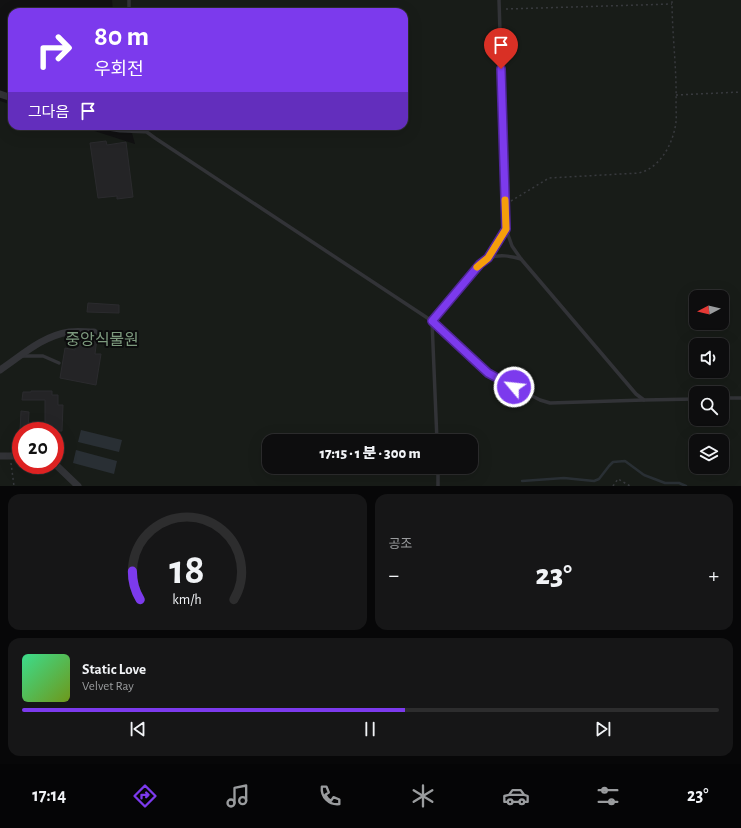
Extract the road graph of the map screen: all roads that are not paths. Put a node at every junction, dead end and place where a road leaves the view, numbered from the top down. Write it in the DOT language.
graph roads {
  1 [pos="499,0"];
  2 [pos="145,130"];
  3 [pos="506,229"];
  4 [pos="488,258"];
  5 [pos="521,259"];
  6 [pos="432,321"];
  7 [pos="94,332"];
  8 [pos="19,357"];
  9 [pos="59,363"];
  10 [pos="0,370"];
  11 [pos="729,398"];
  12 [pos="741,398"];
  13 [pos="689,399"];
  14 [pos="644,400"];
  15 [pos="437,434"];
  16 [pos="0,456"];
  17 [pos="12,456"];
  18 [pos="64,473"];
  19 [pos="438,474"];
  20 [pos="78,486"];
  21 [pos="438,486"];
  1 -- 3 [label="lane"];
  2 -- 6 [label="lane"];
  3 -- 4 [label="lane"];
  3 -- 5 [label="lane"];
  4 -- 5 [label="lane"];
  4 -- 6 [label="lane"];
  5 -- 14 [label="lane"];
  6 -- 14 [label="lane"];
  6 -- 15 [label="lane"];
  7 -- 8 [label="street"];
  8 -- 9 [label="lane"];
  8 -- 10 [label="street"];
  11 -- 12 [label="lane"];
  13 -- 14 [label="lane"];
  16 -- 17 [label="street"];
  18 -- 20 [label="street"];
  19 -- 21 [label="lane"];
}
